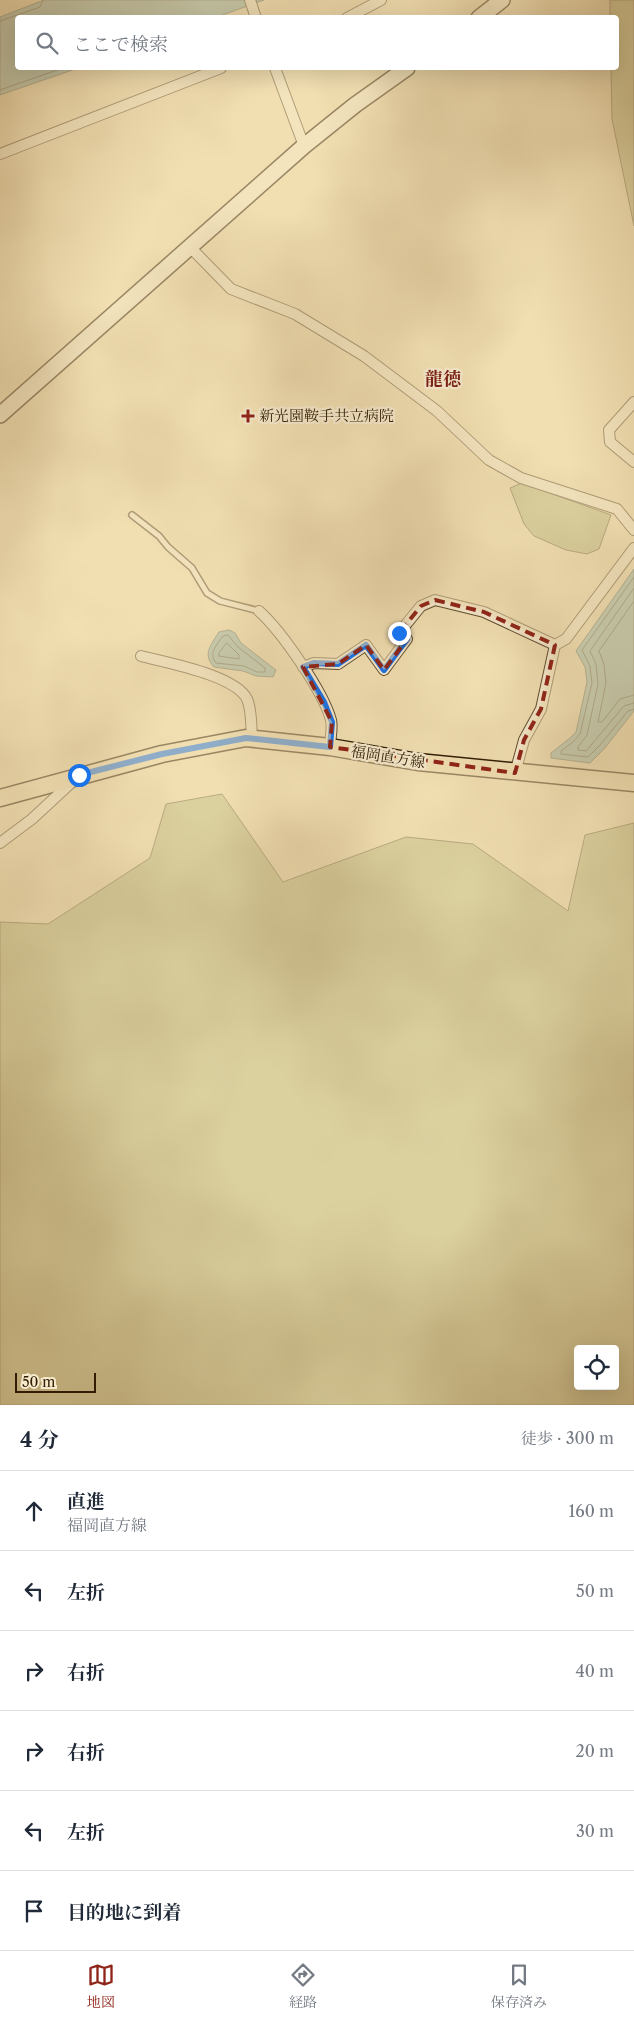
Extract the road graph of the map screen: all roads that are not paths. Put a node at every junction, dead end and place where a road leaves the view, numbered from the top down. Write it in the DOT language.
graph roads {
  1 [pos="250,0"];
  2 [pos="381,0"];
  3 [pos="502,0"];
  4 [pos="255,15"];
  5 [pos="353,15"];
  6 [pos="483,15"];
  7 [pos="217,70"];
  8 [pos="276,70"];
  9 [pos="404,70"];
  10 [pos="304,146"];
  11 [pos="0,154"];
  12 [pos="190,247"];
  13 [pos="634,402"];
  14 [pos="0,415"];
  15 [pos="634,462"];
  16 [pos="132,515"];
  17 [pos="634,530"];
  18 [pos="634,548"];
  19 [pos="259,612"];
  20 [pos="555,645"];
  21 [pos="141,656"];
  22 [pos="303,667"];
  23 [pos="252,738"];
  24 [pos="330,747"];
  25 [pos="515,773"];
  26 [pos="79,775"];
  27 [pos="634,783"];
  28 [pos="0,798"];
  29 [pos="0,843"];
  1 -- 4 [label="street"];
  2 -- 5 [label="street"];
  3 -- 6 [label="street"];
  7 -- 11 [label="street"];
  8 -- 10 [label="street"];
  9 -- 10 [label="street"];
  10 -- 12 [label="street"];
  12 -- 14 [label="street"];
  12 -- 17 [label="street"];
  13 -- 15 [label="street"];
  16 -- 19 [label="lane"];
  18 -- 20 [label="street"];
  19 -- 22 [label="street"];
  20 -- 22 [label="street"];
  20 -- 25 [label="street"];
  21 -- 23 [label="street"];
  22 -- 24 [label="street"];
  23 -- 24 [label="main road, 福岡直方線"];
  23 -- 26 [label="main road, 福岡直方線"];
  24 -- 25 [label="main road, 福岡直方線"];
  25 -- 27 [label="main road, 福岡直方線"];
  26 -- 28 [label="main road, 福岡直方線"];
  26 -- 29 [label="street"];
}
